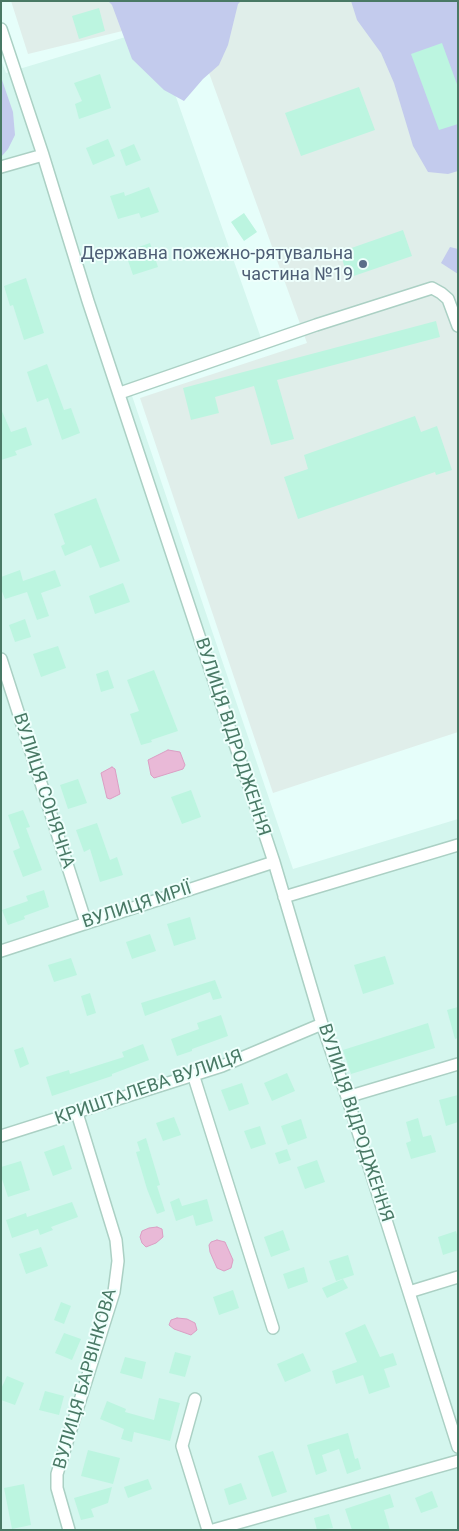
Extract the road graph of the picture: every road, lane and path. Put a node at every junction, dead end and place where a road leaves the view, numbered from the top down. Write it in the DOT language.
graph roads {
  1 [pos="1,29"];
  2 [pos="43,155"];
  3 [pos="1,167"];
  4 [pos="458,326"];
  5 [pos="120,393"];
  6 [pos="1,659"];
  7 [pos="458,845"];
  8 [pos="274,862"];
  9 [pos="284,897"];
  10 [pos="86,922"];
  11 [pos="1,951"];
  12 [pos="322,1024"];
  13 [pos="458,1064"];
  14 [pos="194,1074"];
  15 [pos="347,1097"];
  16 [pos="77,1113"];
  17 [pos="1,1136"];
  18 [pos="458,1277"];
  19 [pos="409,1292"];
  20 [pos="273,1328"];
  21 [pos="196,1399"];
  22 [pos="458,1447"];
  23 [pos="458,1460"];
  24 [pos="68,1530"];
  25 [pos="208,1530"];
  26 [pos="213,1530"];
  1 -- 2 [label="street, ВУЛИЦЯ ВІДРОДЖЕННЯ"];
  2 -- 3 [label="street"];
  2 -- 5 [label="street, ВУЛИЦЯ ВІДРОДЖЕННЯ"];
  4 -- 5 [label="street"];
  5 -- 8 [label="street, ВУЛИЦЯ ВІДРОДЖЕННЯ"];
  6 -- 10 [label="street, ВУЛИЦЯ СОНЯЧНА"];
  7 -- 9 [label="street"];
  8 -- 9 [label="street, ВУЛИЦЯ ВІДРОДЖЕННЯ"];
  8 -- 10 [label="street, ВУЛИЦЯ МРІЇ"];
  9 -- 12 [label="street, ВУЛИЦЯ ВІДРОДЖЕННЯ"];
  10 -- 11 [label="street, ВУЛИЦЯ МРІЇ"];
  12 -- 14 [label="street, КРИШТАЛЕВА ВУЛИЦЯ"];
  12 -- 15 [label="street, ВУЛИЦЯ ВІДРОДЖЕННЯ"];
  13 -- 15 [label="street"];
  14 -- 16 [label="street, КРИШТАЛЕВА ВУЛИЦЯ"];
  14 -- 20 [label="street"];
  15 -- 19 [label="street, ВУЛИЦЯ ВІДРОДЖЕННЯ"];
  16 -- 17 [label="street, КРИШТАЛЕВА ВУЛИЦЯ"];
  16 -- 24 [label="street, ВУЛИЦЯ БАРВІНКОВА"];
  18 -- 19 [label="street"];
  19 -- 22 [label="street, ВУЛИЦЯ ВІДРОДЖЕННЯ"];
  21 -- 25 [label="street"];
  23 -- 26 [label="street"];
}
